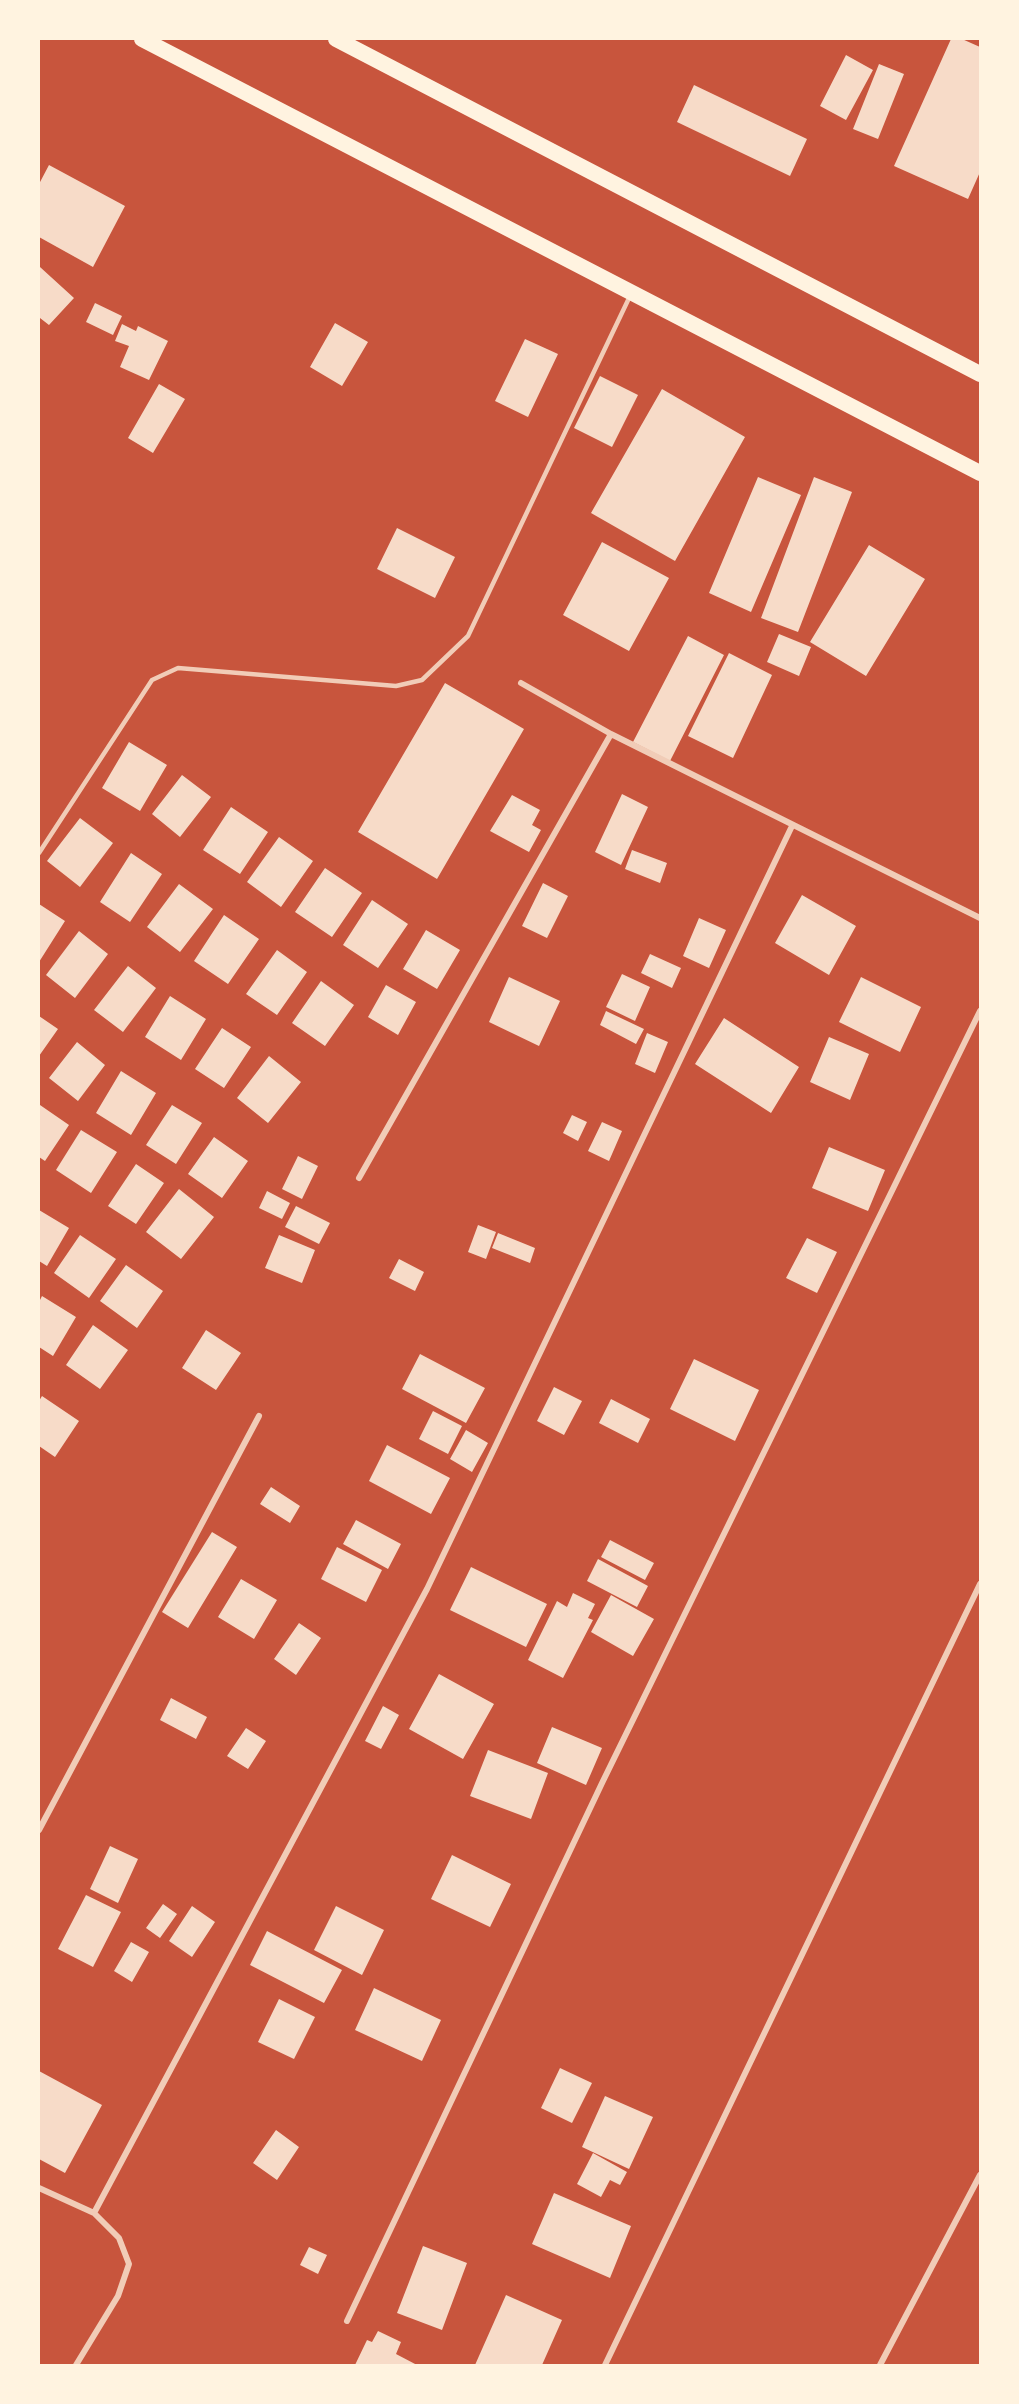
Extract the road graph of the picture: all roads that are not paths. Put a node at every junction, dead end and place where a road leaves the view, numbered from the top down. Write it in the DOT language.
graph roads {
  1 [pos="142,39"];
  2 [pos="336,39"];
  3 [pos="632,291"];
  4 [pos="980,374"];
  5 [pos="980,473"];
  6 [pos="521,683"];
  7 [pos="611,734"];
  8 [pos="792,826"];
  9 [pos="39,853"];
  10 [pos="980,918"];
  11 [pos="980,1011"];
  12 [pos="359,1178"];
  13 [pos="259,1416"];
  14 [pos="980,1584"];
  15 [pos="39,1830"];
  16 [pos="980,2175"];
  17 [pos="39,2188"];
  18 [pos="94,2213"];
  19 [pos="347,2322"];
  20 [pos="76,2365"];
  21 [pos="605,2365"];
  22 [pos="880,2365"];
  1 -- 3 [label="highway"];
  2 -- 4 [label="highway"];
  3 -- 5 [label="highway"];
  3 -- 9 [label="lane"];
  6 -- 7 [label="street"];
  7 -- 8 [label="street"];
  7 -- 12 [label="street"];
  8 -- 10 [label="street"];
  8 -- 18 [label="street"];
  11 -- 19 [label="street"];
  13 -- 15 [label="street"];
  14 -- 21 [label="street"];
  16 -- 22 [label="street"];
  17 -- 18 [label="street"];
  18 -- 20 [label="street"];
}
